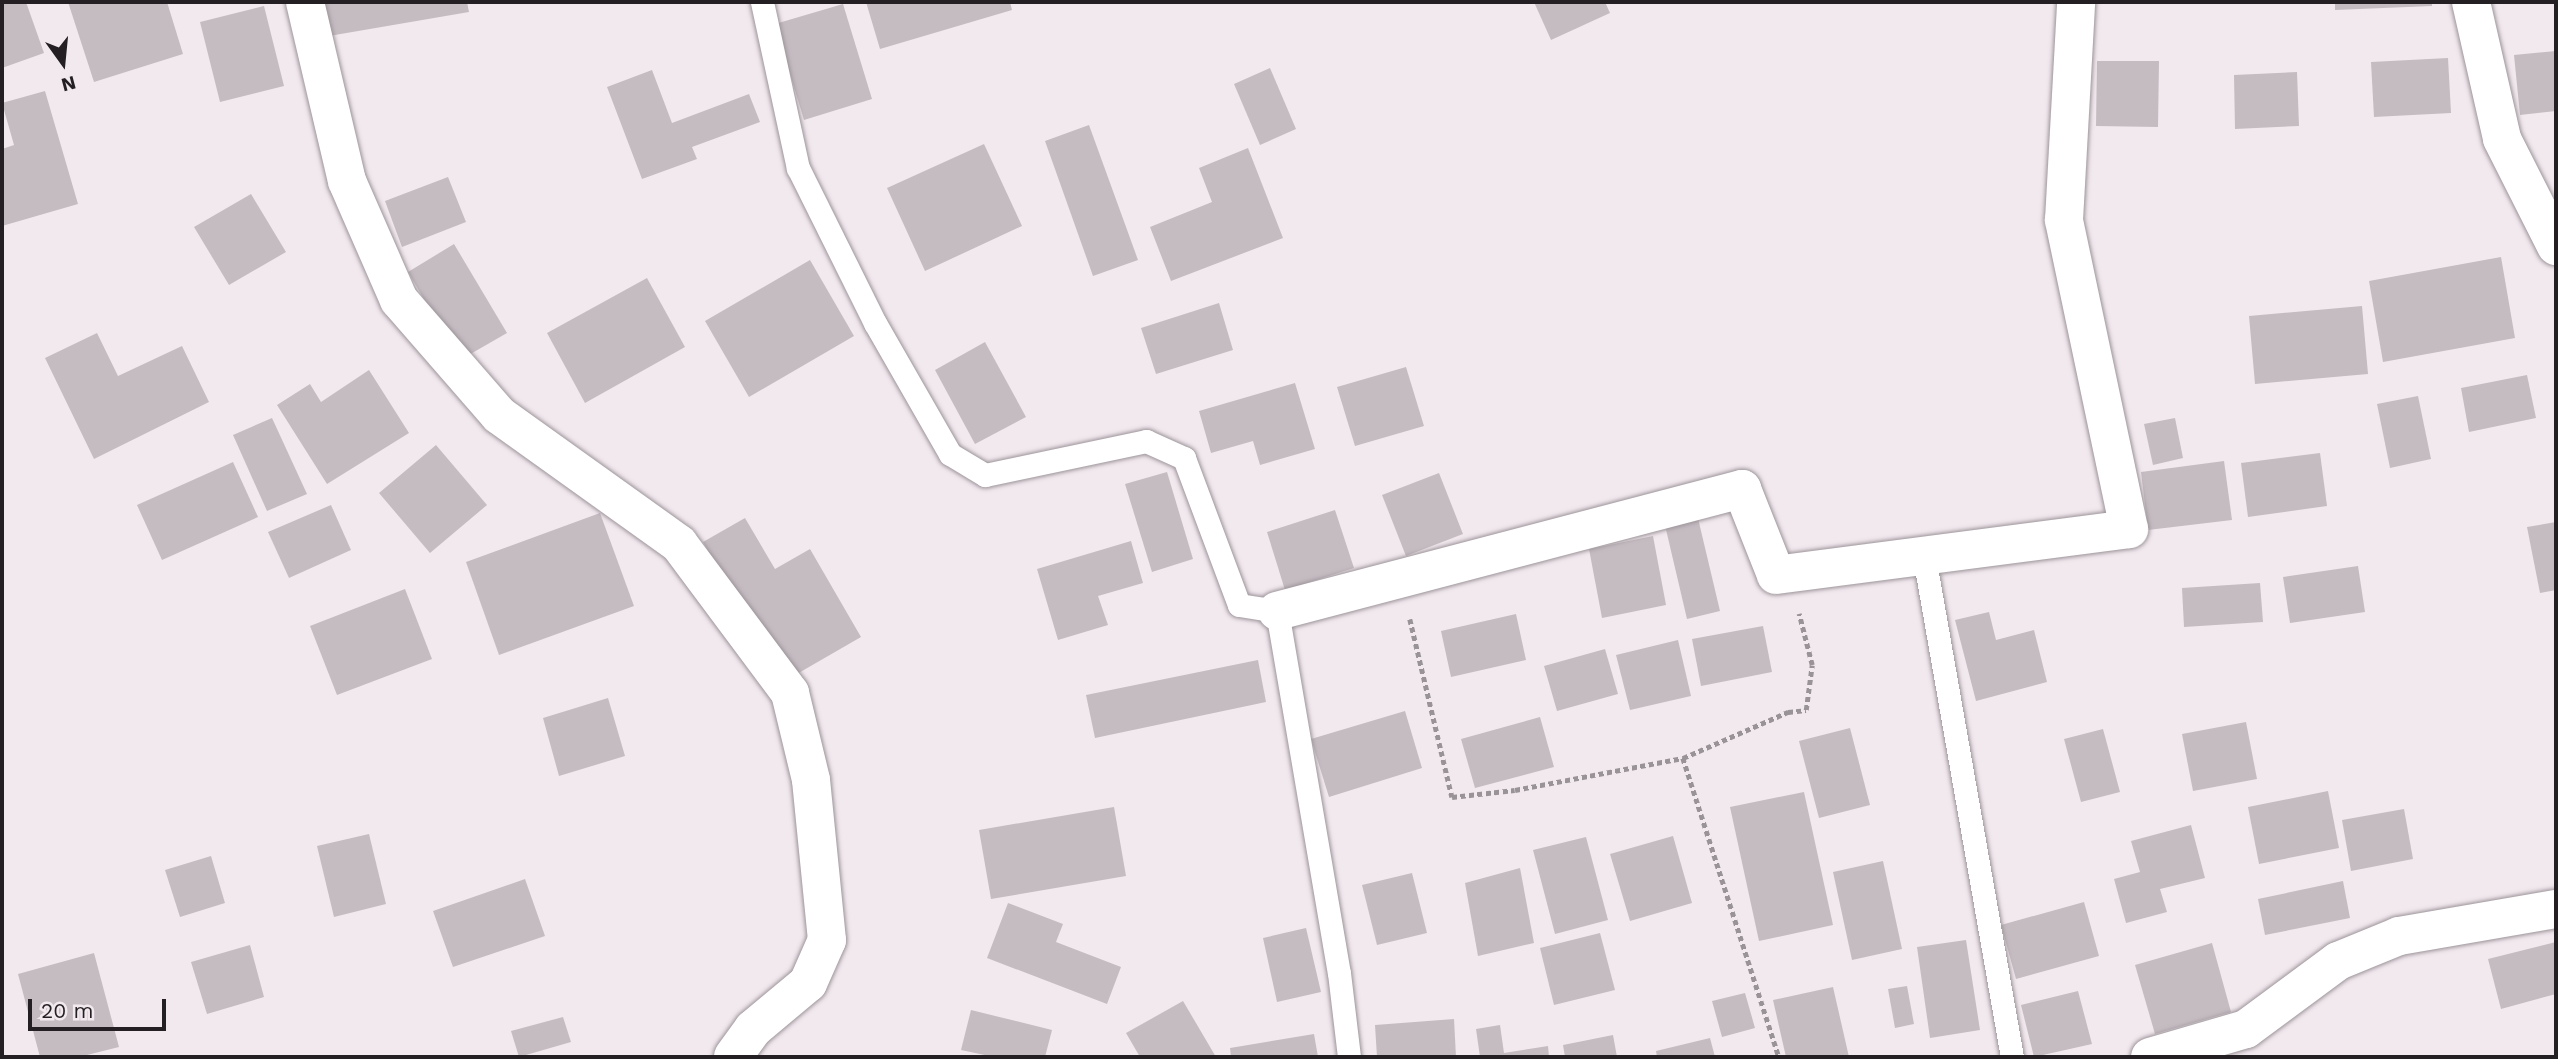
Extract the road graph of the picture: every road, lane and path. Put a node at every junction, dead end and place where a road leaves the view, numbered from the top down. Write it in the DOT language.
graph roads {
  1 [pos="305,2"];
  2 [pos="762,2"];
  3 [pos="2076,2"];
  4 [pos="2470,2"];
  5 [pos="2556,246"];
  6 [pos="1924,556"];
  7 [pos="1790,573"];
  8 [pos="1399,579"];
  9 [pos="1277,611"];
  10 [pos="1683,758"];
  11 [pos="2556,909"];
  12 [pos="733,1057"];
  13 [pos="1349,1057"];
  14 [pos="1779,1057"];
  15 [pos="2012,1057"];
  16 [pos="2150,1057"];
  1 -- 12 [label="street"];
  2 -- 9 [label="lane"];
  3 -- 6 [label="street"];
  4 -- 5 [label="street"];
  6 -- 7 [label="street"];
  6 -- 15 [label="lane"];
  7 -- 8 [label="street"];
  7 -- 10 [label="path"];
  8 -- 9 [label="street"];
  8 -- 10 [label="path"];
  9 -- 13 [label="lane"];
  10 -- 14 [label="path"];
  11 -- 16 [label="street"];
}
